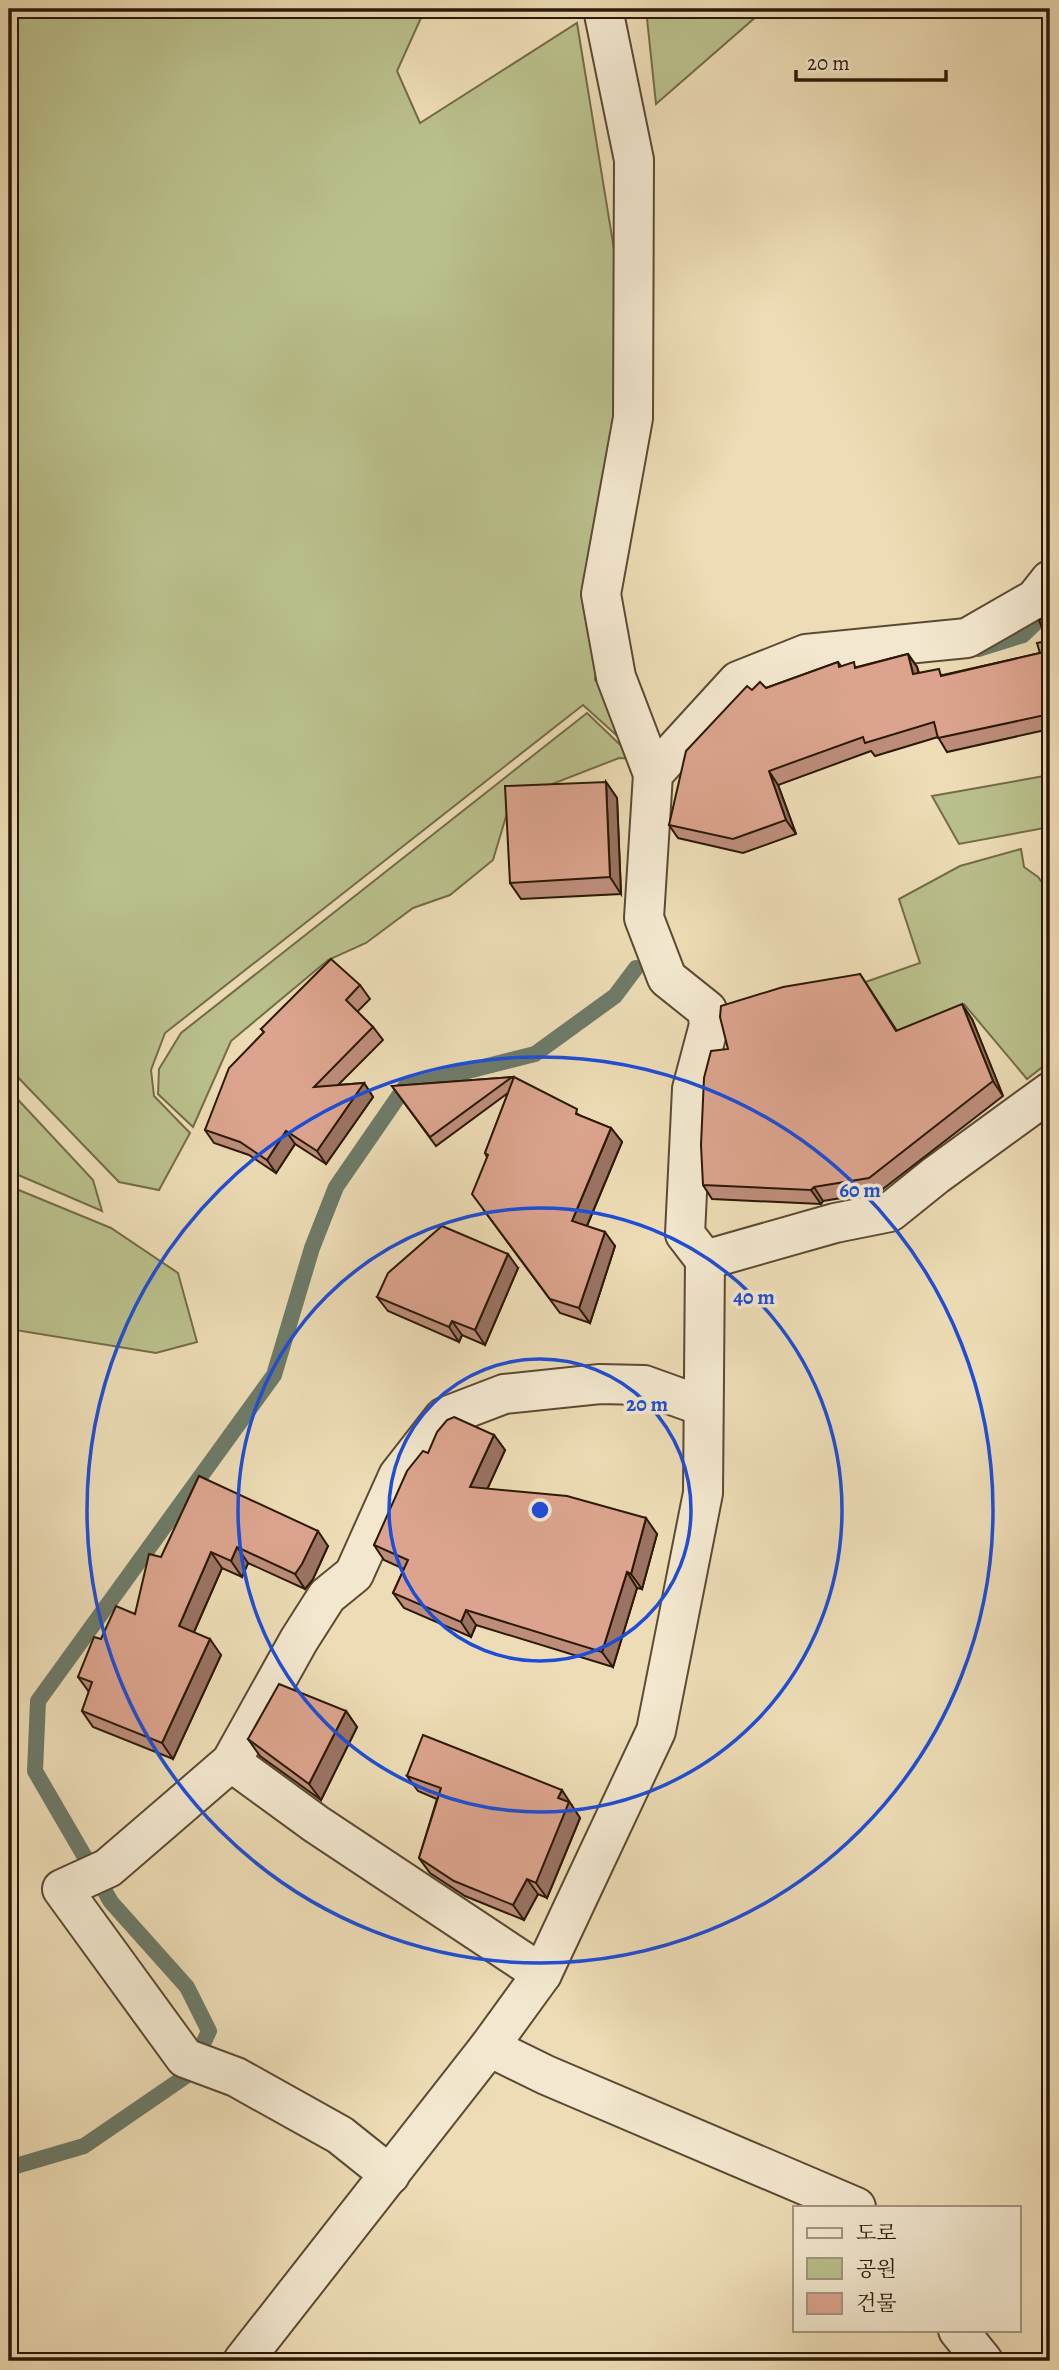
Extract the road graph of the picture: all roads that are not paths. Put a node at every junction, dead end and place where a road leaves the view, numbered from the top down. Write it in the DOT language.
graph roads {
  1 [pos="603,9"];
  2 [pos="1050,580"];
  3 [pos="653,775"];
  4 [pos="1050,1092"];
  5 [pos="705,1260"];
  6 [pos="703,1403"];
  7 [pos="231,1762"];
  8 [pos="542,1974"];
  9 [pos="489,2047"];
  10 [pos="390,2175"];
  11 [pos="854,2206"];
  12 [pos="960,2332"];
  13 [pos="243,2361"];
  14 [pos="982,2361"];
  1 -- 3 [label="street"];
  2 -- 3 [label="street"];
  3 -- 5 [label="street"];
  4 -- 5 [label="street"];
  5 -- 6 [label="street"];
  6 -- 7 [label="street"];
  6 -- 8 [label="street"];
  7 -- 8 [label="street"];
  7 -- 10 [label="street"];
  8 -- 9 [label="street"];
  9 -- 10 [label="street"];
  9 -- 11 [label="street"];
  10 -- 13 [label="street"];
  12 -- 14 [label="street"];
}
